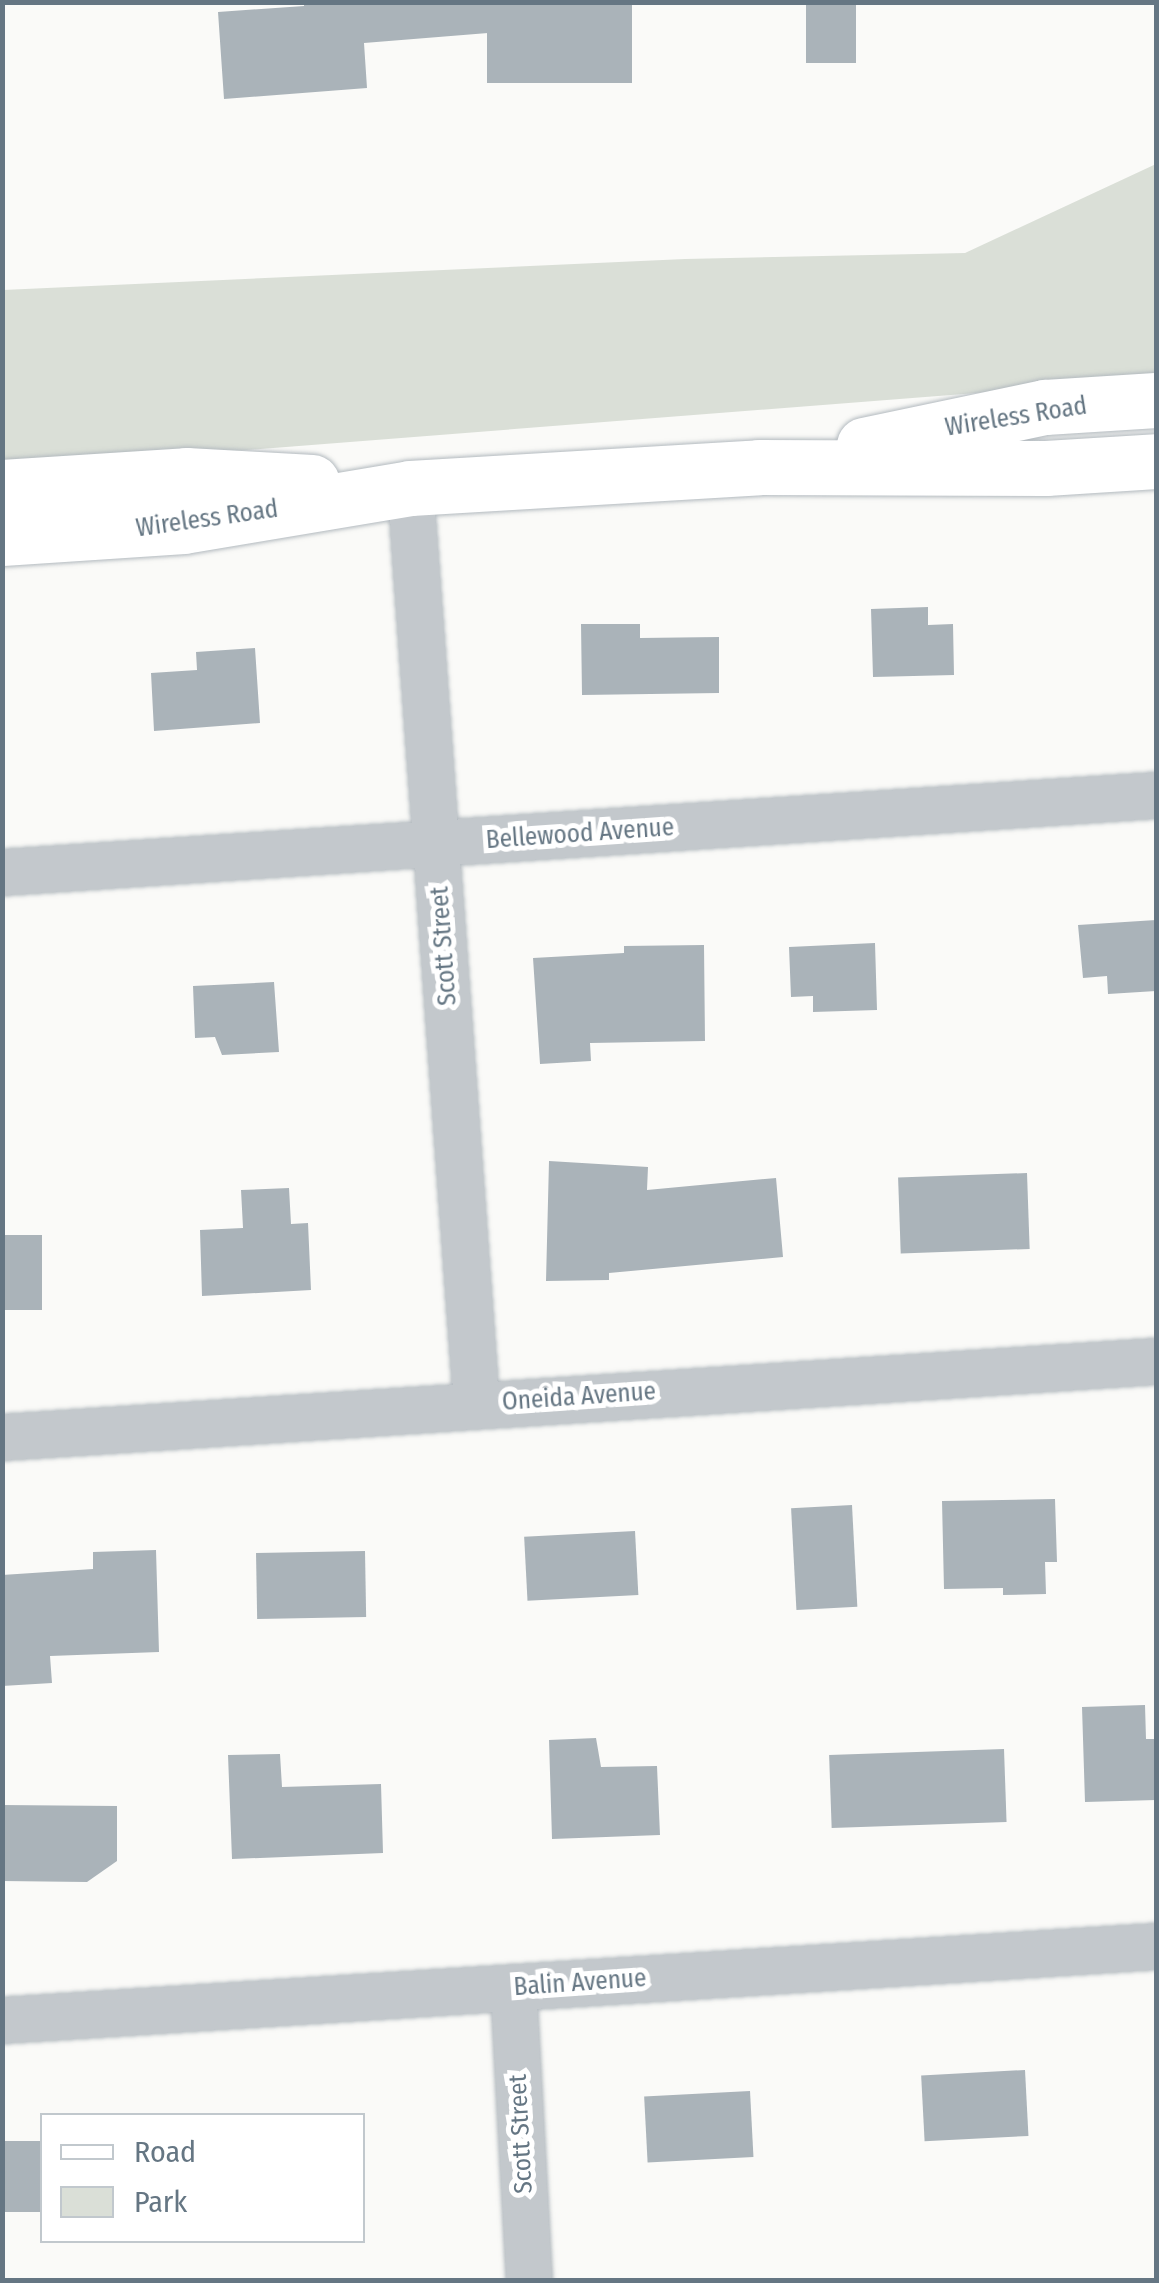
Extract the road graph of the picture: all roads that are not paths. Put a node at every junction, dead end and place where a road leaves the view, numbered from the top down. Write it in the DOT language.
graph roads {
  1 [pos="1156,400"];
  2 [pos="1156,461"];
  3 [pos="758,466"];
  4 [pos="2,487"];
  5 [pos="410,488"];
  6 [pos="2,538"];
  7 [pos="1156,794"];
  8 [pos="437,844"];
  9 [pos="2,872"];
  10 [pos="1156,1360"];
  11 [pos="476,1404"];
  12 [pos="2,1437"];
  13 [pos="1156,1946"];
  14 [pos="513,1987"];
  15 [pos="2,2020"];
  16 [pos="529,2280"];
  1 -- 3 [label="main road, Wireless Road"];
  2 -- 3 [label="main road, Wireless Road"];
  3 -- 5 [label="main road, Wireless Road"];
  4 -- 5 [label="main road, Wireless Road"];
  5 -- 6 [label="main road, Wireless Road"];
  5 -- 8 [label="street, Scott Street"];
  7 -- 8 [label="street, Bellewood Avenue"];
  8 -- 9 [label="street, Bellewood Avenue"];
  8 -- 11 [label="street, Scott Street"];
  10 -- 11 [label="street, Oneida Avenue"];
  11 -- 12 [label="street, Oneida Avenue"];
  13 -- 14 [label="street, Balin Avenue"];
  14 -- 15 [label="street, Balin Avenue"];
  14 -- 16 [label="street, Scott Street"];
}
